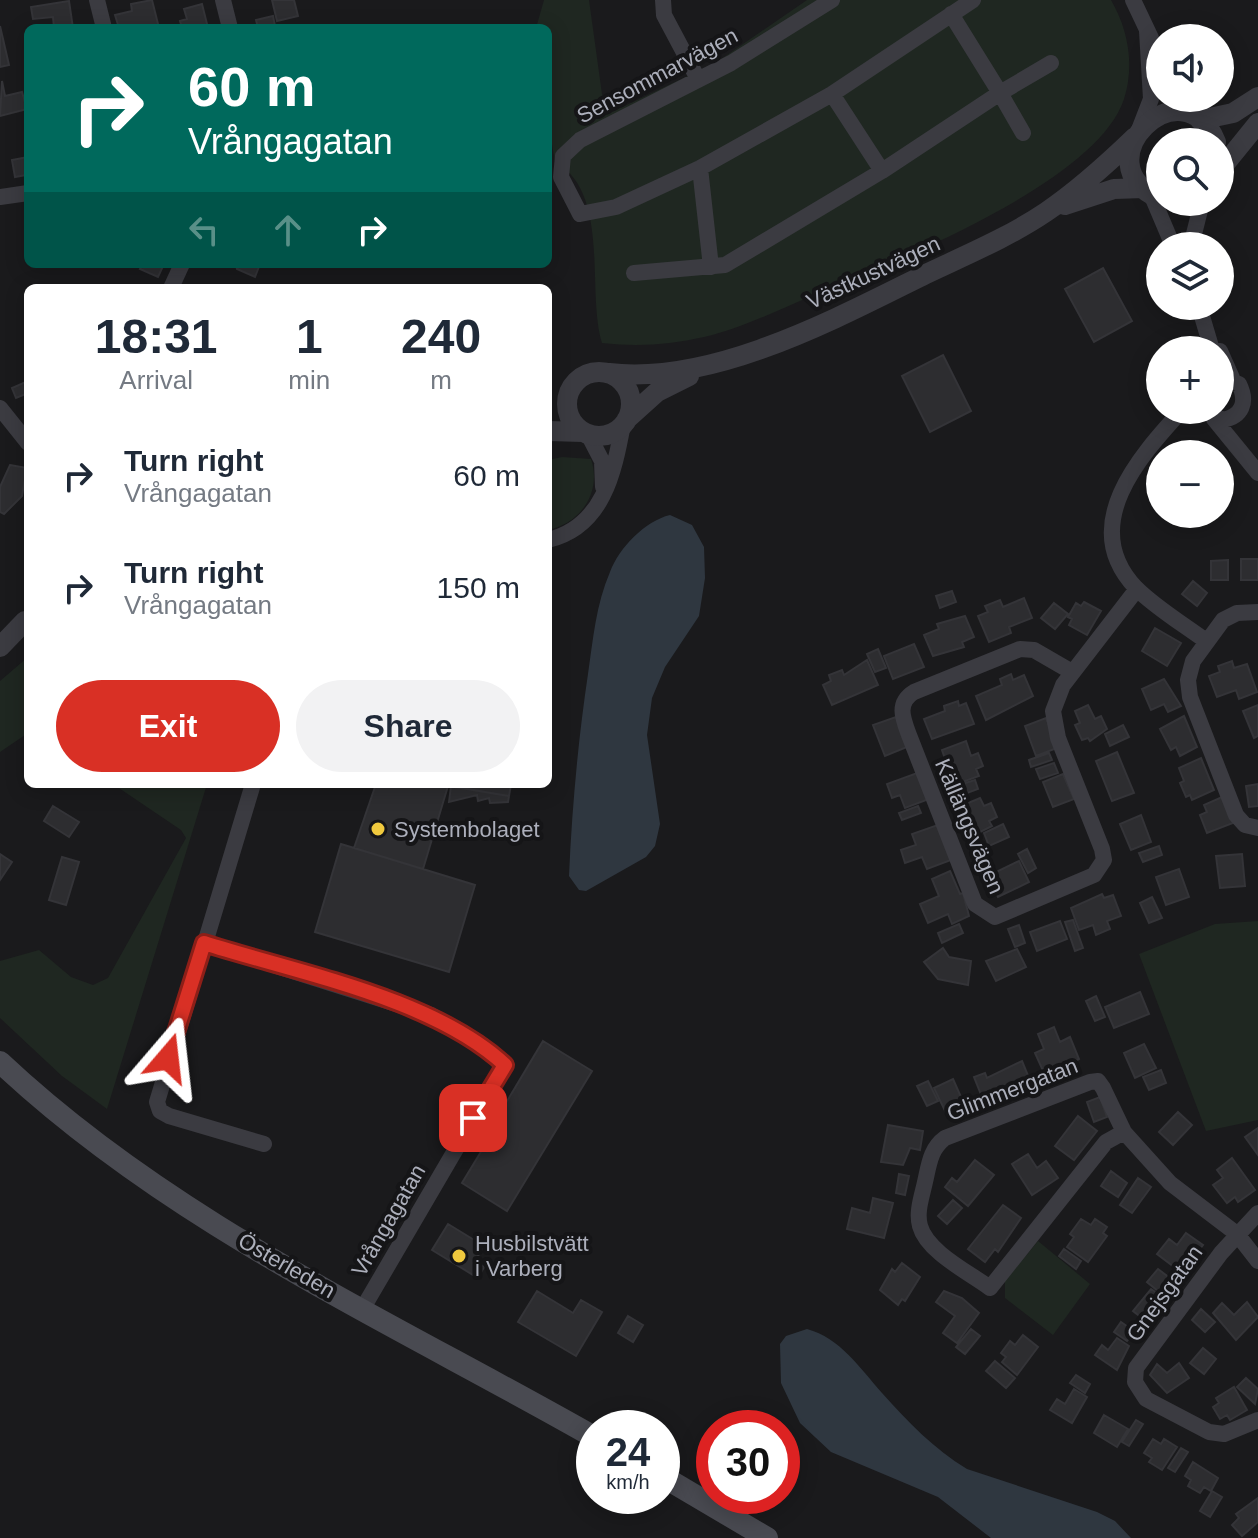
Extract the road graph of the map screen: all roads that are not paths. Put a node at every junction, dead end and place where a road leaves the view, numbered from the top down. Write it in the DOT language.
graph roads {
  1 [pos="97,0"];
  2 [pos="223,0"];
  3 [pos="663,0"];
  4 [pos="832,0"];
  5 [pos="973,0"];
  6 [pos="1133,0"];
  7 [pos="951,14"];
  8 [pos="103,24"];
  9 [pos="229,24"];
  10 [pos="1146,29"];
  11 [pos="1051,63"];
  12 [pos="698,79"];
  13 [pos="1000,93"];
  14 [pos="832,94"];
  15 [pos="1258,97"];
  16 [pos="1146,112"];
  17 [pos="1182,112"];
  18 [pos="1191,112"];
  19 [pos="1212,112"];
  20 [pos="1258,123"];
  21 [pos="1204,128"];
  22 [pos="1023,133"];
  23 [pos="1137,134"];
  24 [pos="1234,153"];
  25 [pos="700,168"];
  26 [pos="882,171"];
  27 [pos="1146,186"];
  28 [pos="24,194"];
  29 [pos="1146,194"];
  30 [pos="0,197"];
  31 [pos="1046,212"];
  32 [pos="711,267"];
  33 [pos="634,273"];
  34 [pos="1204,320"];
  35 [pos="1209,333"];
  36 [pos="1210,336"];
  37 [pos="1211,336"];
  38 [pos="714,363"];
  39 [pos="609,373"];
  40 [pos="1234,380"];
  41 [pos="1234,385"];
  42 [pos="1258,386"];
  43 [pos="569,391"];
  44 [pos="1258,401"];
  45 [pos="552,403"];
  46 [pos="0,408"];
  47 [pos="1238,413"];
  48 [pos="1234,415"];
  49 [pos="625,422"];
  50 [pos="1169,424"];
  51 [pos="1217,424"];
  52 [pos="552,431"];
  53 [pos="585,433"];
  54 [pos="24,438"];
  55 [pos="1239,450"];
  56 [pos="1258,473"];
  57 [pos="602,497"];
  58 [pos="552,538"];
  59 [pos="1137,589"];
  60 [pos="1258,612"];
  61 [pos="24,622"];
  62 [pos="24,623"];
  63 [pos="0,639"];
  64 [pos="1206,641"];
  65 [pos="0,647"];
  66 [pos="1072,672"];
  67 [pos="252,788"];
  68 [pos="1258,828"];
  69 [pos="204,943"];
  70 [pos="0,1062"];
  71 [pos="1124,1132"];
  72 [pos="264,1144"];
  73 [pos="1258,1213"];
  74 [pos="1237,1234"];
  75 [pos="1258,1261"];
  76 [pos="363,1308"];
  77 [pos="1258,1420"];
  78 [pos="576,1427"];
  79 [pos="680,1487"];
  80 [pos="767,1538"];
  1 -- 8 [label="street"];
  2 -- 9 [label="street"];
  3 -- 12 [label="street"];
  4 -- 12 [label="street, Sensommarvägen"];
  5 -- 7 [label="street"];
  6 -- 10 [label="street"];
  7 -- 13 [label="street"];
  7 -- 14 [label="street"];
  11 -- 13 [label="street"];
  12 -- 25 [label="street, Sensommarvägen"];
  13 -- 22 [label="street"];
  13 -- 26 [label="street"];
  14 -- 25 [label="street"];
  14 -- 26 [label="street"];
  15 -- 19 [label="street"];
  16 -- 23 [label="street"];
  17 -- 23 [label="street, Västkustvägen"];
  18 -- 21 [label="street"];
  20 -- 24 [label="street"];
  23 -- 27 [label="street"];
  23 -- 31 [label="street, Västkustvägen"];
  25 -- 32 [label="street"];
  26 -- 32 [label="street"];
  28 -- 30 [label="street"];
  29 -- 31 [label="street, Västkustvägen"];
  31 -- 38 [label="street, Västkustvägen"];
  32 -- 33 [label="street"];
  34 -- 35 [label="street"];
  35 -- 36 [label="street"];
  35 -- 37 [label="street"];
  38 -- 39 [label="street, Västkustvägen"];
  38 -- 49 [label="street, Västkustvägen"];
  39 -- 43 [label="street, Västkustvägen"];
  39 -- 49 [label="street"];
  40 -- 42 [label="street"];
  41 -- 47 [label="street"];
  43 -- 45 [label="street, Västkustvägen"];
  43 -- 53 [label="street"];
  44 -- 47 [label="street"];
  46 -- 54 [label="street"];
  47 -- 48 [label="street"];
  47 -- 55 [label="street"];
  49 -- 53 [label="street, Västkustvägen"];
  49 -- 57 [label="street"];
  50 -- 59 [label="street"];
  51 -- 55 [label="street"];
  52 -- 53 [label="street, Västkustvägen"];
  53 -- 57 [label="street"];
  55 -- 56 [label="street"];
  57 -- 58 [label="street"];
  59 -- 64 [label="street"];
  59 -- 66 [label="street"];
  60 -- 64 [label="street"];
  61 -- 63 [label="street"];
  62 -- 65 [label="street"];
  64 -- 68 [label="street"];
  66 -- 66 [label="street, Källängsvägen"];
  67 -- 69 [label="street"];
  69 -- 72 [label="street"];
  69 -- 76 [label="street, Vrångagatan"];
  70 -- 76 [label="main road, Österleden"];
  71 -- 71 [label="street, Glimmergatan"];
  71 -- 74 [label="street, Glimmergatan"];
  73 -- 74 [label="street, Gnejsgatan"];
  74 -- 75 [label="street, Glimmergatan"];
  74 -- 77 [label="street, Gnejsgatan"];
  76 -- 78 [label="main road, Österleden"];
  79 -- 80 [label="main road"];
}
